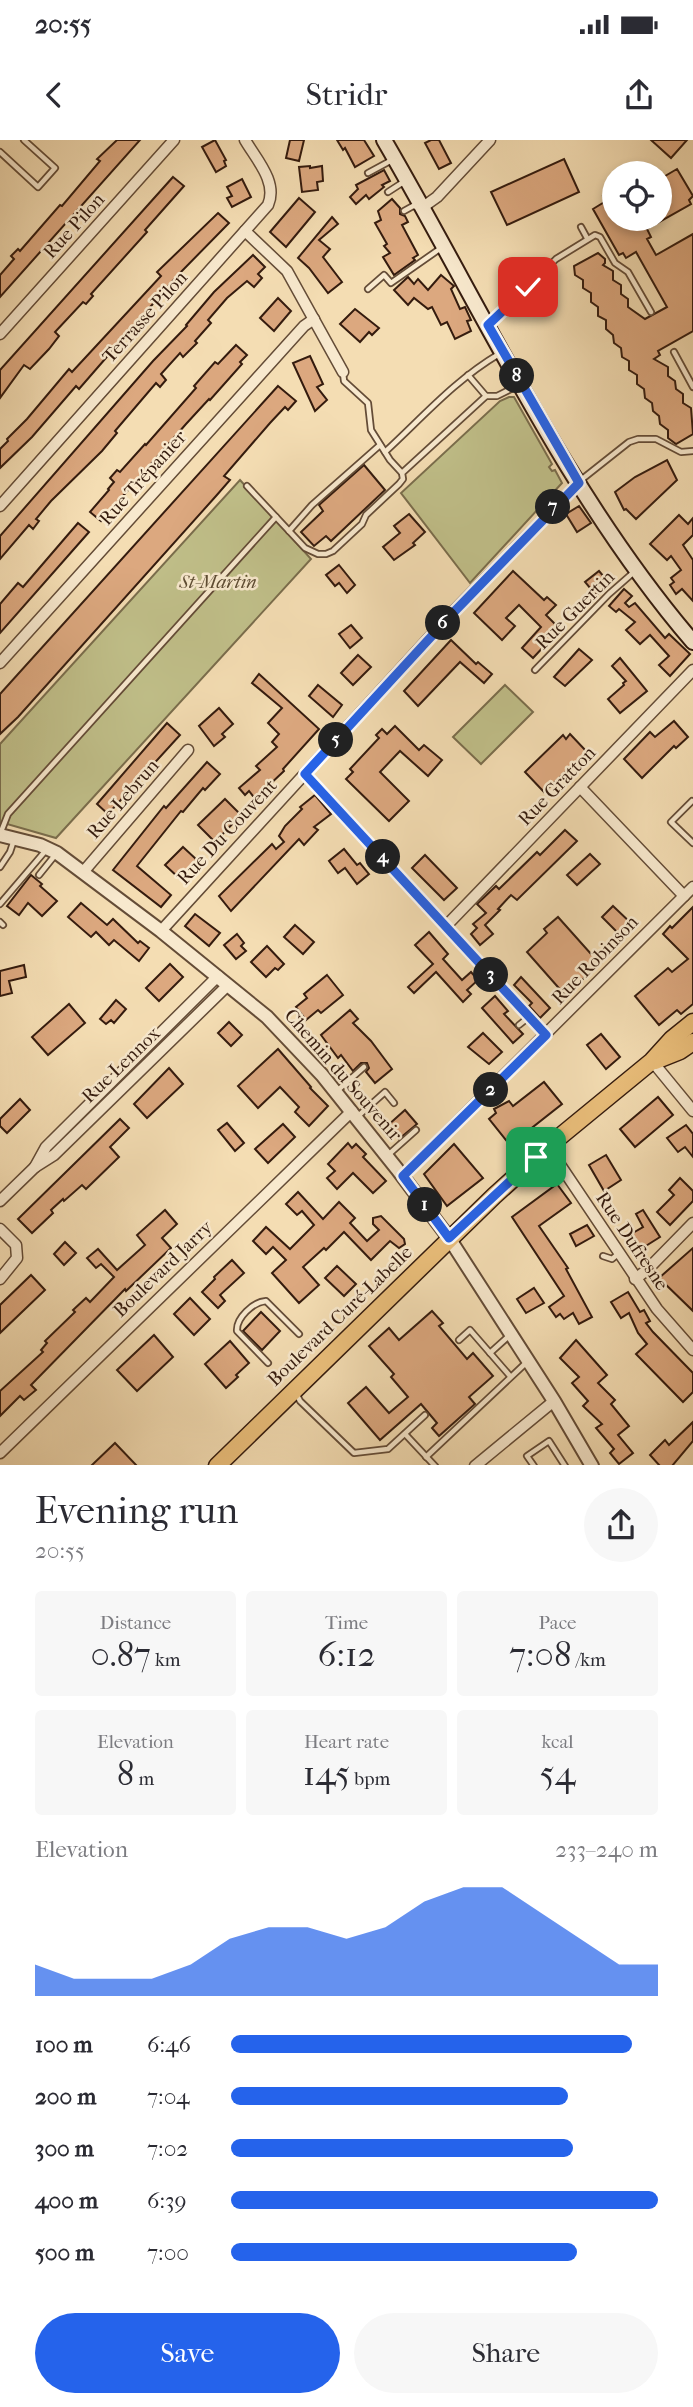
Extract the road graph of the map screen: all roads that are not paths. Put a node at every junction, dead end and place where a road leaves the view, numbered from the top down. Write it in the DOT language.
graph roads {
  1 [pos="24,140"];
  2 [pos="174,140"];
  3 [pos="245,140"];
  4 [pos="384,140"];
  5 [pos="490,140"];
  6 [pos="0,152"];
  7 [pos="395,158"];
  8 [pos="368,173"];
  9 [pos="407,180"];
  10 [pos="388,192"];
  11 [pos="423,208"];
  12 [pos="404,211"];
  13 [pos="581,227"];
  14 [pos="245,231"];
  15 [pos="587,238"];
  16 [pos="444,246"];
  17 [pos="368,289"];
  18 [pos="651,312"];
  19 [pos="314,319"];
  20 [pos="488,325"];
  21 [pos="0,334"];
  22 [pos="503,352"];
  23 [pos="674,352"];
  24 [pos="343,372"];
  25 [pos="468,375"];
  26 [pos="521,383"];
  27 [pos="693,387"];
  28 [pos="486,396"];
  29 [pos="380,445"];
  30 [pos="693,451"];
  31 [pos="385,452"];
  32 [pos="402,473"];
  33 [pos="579,483"];
  34 [pos="247,486"];
  35 [pos="0,506"];
  36 [pos="276,517"];
  37 [pos="289,531"];
  38 [pos="636,570"];
  39 [pos="693,642"];
  40 [pos="0,663"];
  41 [pos="535,670"];
  42 [pos="693,670"];
  43 [pos="188,750"];
  44 [pos="305,774"];
  45 [pos="580,788"];
  46 [pos="692,801"];
  47 [pos="0,835"];
  48 [pos="15,839"];
  49 [pos="693,843"];
  50 [pos="52,850"];
  51 [pos="0,867"];
  52 [pos="84,872"];
  53 [pos="38,875"];
  54 [pos="693,887"];
  55 [pos="684,896"];
  56 [pos="0,904"];
  57 [pos="446,926"];
  58 [pos="161,931"];
  59 [pos="223,981"];
  60 [pos="528,1017"];
  61 [pos="693,1022"];
  62 [pos="519,1025"];
  63 [pos="546,1035"];
  64 [pos="693,1042"];
  65 [pos="652,1062"];
  66 [pos="364,1068"];
  67 [pos="336,1092"];
  68 [pos="394,1103"];
  69 [pos="693,1111"];
  70 [pos="354,1114"];
  71 [pos="416,1130"];
  72 [pos="548,1147"];
  73 [pos="387,1155"];
  74 [pos="403,1176"];
  75 [pos="0,1200"];
  76 [pos="693,1223"];
  77 [pos="0,1229"];
  78 [pos="449,1238"];
  79 [pos="619,1253"];
  80 [pos="603,1256"];
  81 [pos="0,1279"];
  82 [pos="635,1279"];
  83 [pos="512,1333"];
  84 [pos="299,1334"];
  85 [pos="458,1340"];
  86 [pos="693,1350"];
  87 [pos="490,1353"];
  88 [pos="529,1360"];
  89 [pos="268,1363"];
  90 [pos="510,1376"];
  91 [pos="294,1389"];
  92 [pos="554,1401"];
  93 [pos="425,1415"];
  94 [pos="405,1434"];
  95 [pos="0,1453"];
  96 [pos="426,1457"];
  97 [pos="218,1465"];
  98 [pos="435,1465"];
  99 [pos="475,1465"];
  100 [pos="534,1465"];
  101 [pos="565,1465"];
  102 [pos="592,1465"];
  1 -- 6 [label="lane"];
  2 -- 21 [label="street, Rue Pilon"];
  3 -- 14 [label="street, Terrasse Pilon"];
  4 -- 7 [label="main road"];
  5 -- 11 [label="street"];
  7 -- 8 [label="lane"];
  7 -- 9 [label="main road"];
  9 -- 10 [label="lane"];
  9 -- 11 [label="main road"];
  11 -- 12 [label="lane"];
  11 -- 16 [label="main road"];
  13 -- 15 [label="lane"];
  14 -- 19 [label="street"];
  14 -- 35 [label="street, Terrasse Pilon"];
  15 -- 18 [label="lane"];
  15 -- 20 [label="lane"];
  16 -- 17 [label="lane"];
  16 -- 20 [label="main road"];
  19 -- 24 [label="street"];
  19 -- 40 [label="street, Rue Trépanier"];
  20 -- 22 [label="main road"];
  22 -- 25 [label="lane"];
  22 -- 26 [label="main road"];
  23 -- 27 [label="lane"];
  24 -- 29 [label="lane"];
  25 -- 28 [label="lane"];
  25 -- 31 [label="lane"];
  26 -- 28 [label="lane"];
  26 -- 33 [label="main road"];
  28 -- 32 [label="lane"];
  29 -- 31 [label="lane"];
  29 -- 37 [label="lane"];
  30 -- 33 [label="lane"];
  31 -- 32 [label="lane"];
  32 -- 37 [label="lane"];
  33 -- 38 [label="main road"];
  33 -- 44 [label="street, Rue Du Couvent"];
  34 -- 36 [label="lane"];
  36 -- 37 [label="lane"];
  36 -- 47 [label="lane"];
  38 -- 39 [label="main road"];
  38 -- 41 [label="lane, Rue Guertin"];
  42 -- 45 [label="street, Rue Gratton"];
  43 -- 52 [label="street, Rue Lebrun"];
  44 -- 57 [label="street"];
  44 -- 58 [label="street, Rue Du Couvent"];
  45 -- 55 [label="street"];
  45 -- 57 [label="street, Rue Gratton"];
  46 -- 49 [label="lane"];
  47 -- 48 [label="street, Chemin du Souvenir"];
  48 -- 50 [label="street, Chemin du Souvenir"];
  48 -- 51 [label="lane"];
  50 -- 52 [label="street, Chemin du Souvenir"];
  50 -- 53 [label="lane"];
  50 -- 56 [label="lane"];
  52 -- 58 [label="street, Chemin du Souvenir"];
  54 -- 55 [label="street, Rue Robinson"];
  55 -- 63 [label="street, Rue Robinson"];
  57 -- 60 [label="street"];
  58 -- 59 [label="street, Chemin du Souvenir"];
  59 -- 67 [label="street, Chemin du Souvenir"];
  59 -- 75 [label="street, Rue Lennox"];
  60 -- 62 [label="lane"];
  60 -- 63 [label="street"];
  61 -- 65 [label="main road, Boulevard Curé-Labelle"];
  63 -- 74 [label="street, Rue Robinson"];
  64 -- 65 [label="main road, Boulevard Curé-Labelle"];
  65 -- 69 [label="street"];
  65 -- 72 [label="main road, Boulevard Curé-Labelle"];
  66 -- 67 [label="lane"];
  67 -- 70 [label="street, Chemin du Souvenir"];
  68 -- 70 [label="lane"];
  70 -- 73 [label="street, Chemin du Souvenir"];
  70 -- 95 [label="street, Boulevard Jarry"];
  71 -- 73 [label="lane"];
  72 -- 78 [label="main road, Boulevard Curé-Labelle"];
  72 -- 79 [label="street, Rue Dufresne"];
  73 -- 74 [label="street, Chemin du Souvenir"];
  74 -- 78 [label="street, Chemin du Souvenir"];
  76 -- 82 [label="street"];
  77 -- 81 [label="street"];
  78 -- 83 [label="street, Chemin du Souvenir"];
  78 -- 91 [label="main road, Boulevard Curé-Labelle"];
  79 -- 80 [label="lane"];
  79 -- 82 [label="street, Rue Dufresne"];
  82 -- 86 [label="street, Rue Dufresne"];
  83 -- 87 [label="lane"];
  83 -- 88 [label="street, Chemin du Souvenir"];
  84 -- 89 [label="lane"];
  85 -- 87 [label="lane"];
  87 -- 90 [label="lane"];
  88 -- 90 [label="lane"];
  88 -- 92 [label="street, Chemin du Souvenir"];
  90 -- 96 [label="lane"];
  91 -- 94 [label="lane"];
  91 -- 97 [label="main road, Boulevard Curé-Labelle"];
  92 -- 99 [label="street"];
  92 -- 102 [label="street, Chemin du Souvenir"];
  93 -- 94 [label="lane"];
  94 -- 96 [label="lane"];
  96 -- 98 [label="lane"];
  100 -- 101 [label="lane"];
}
